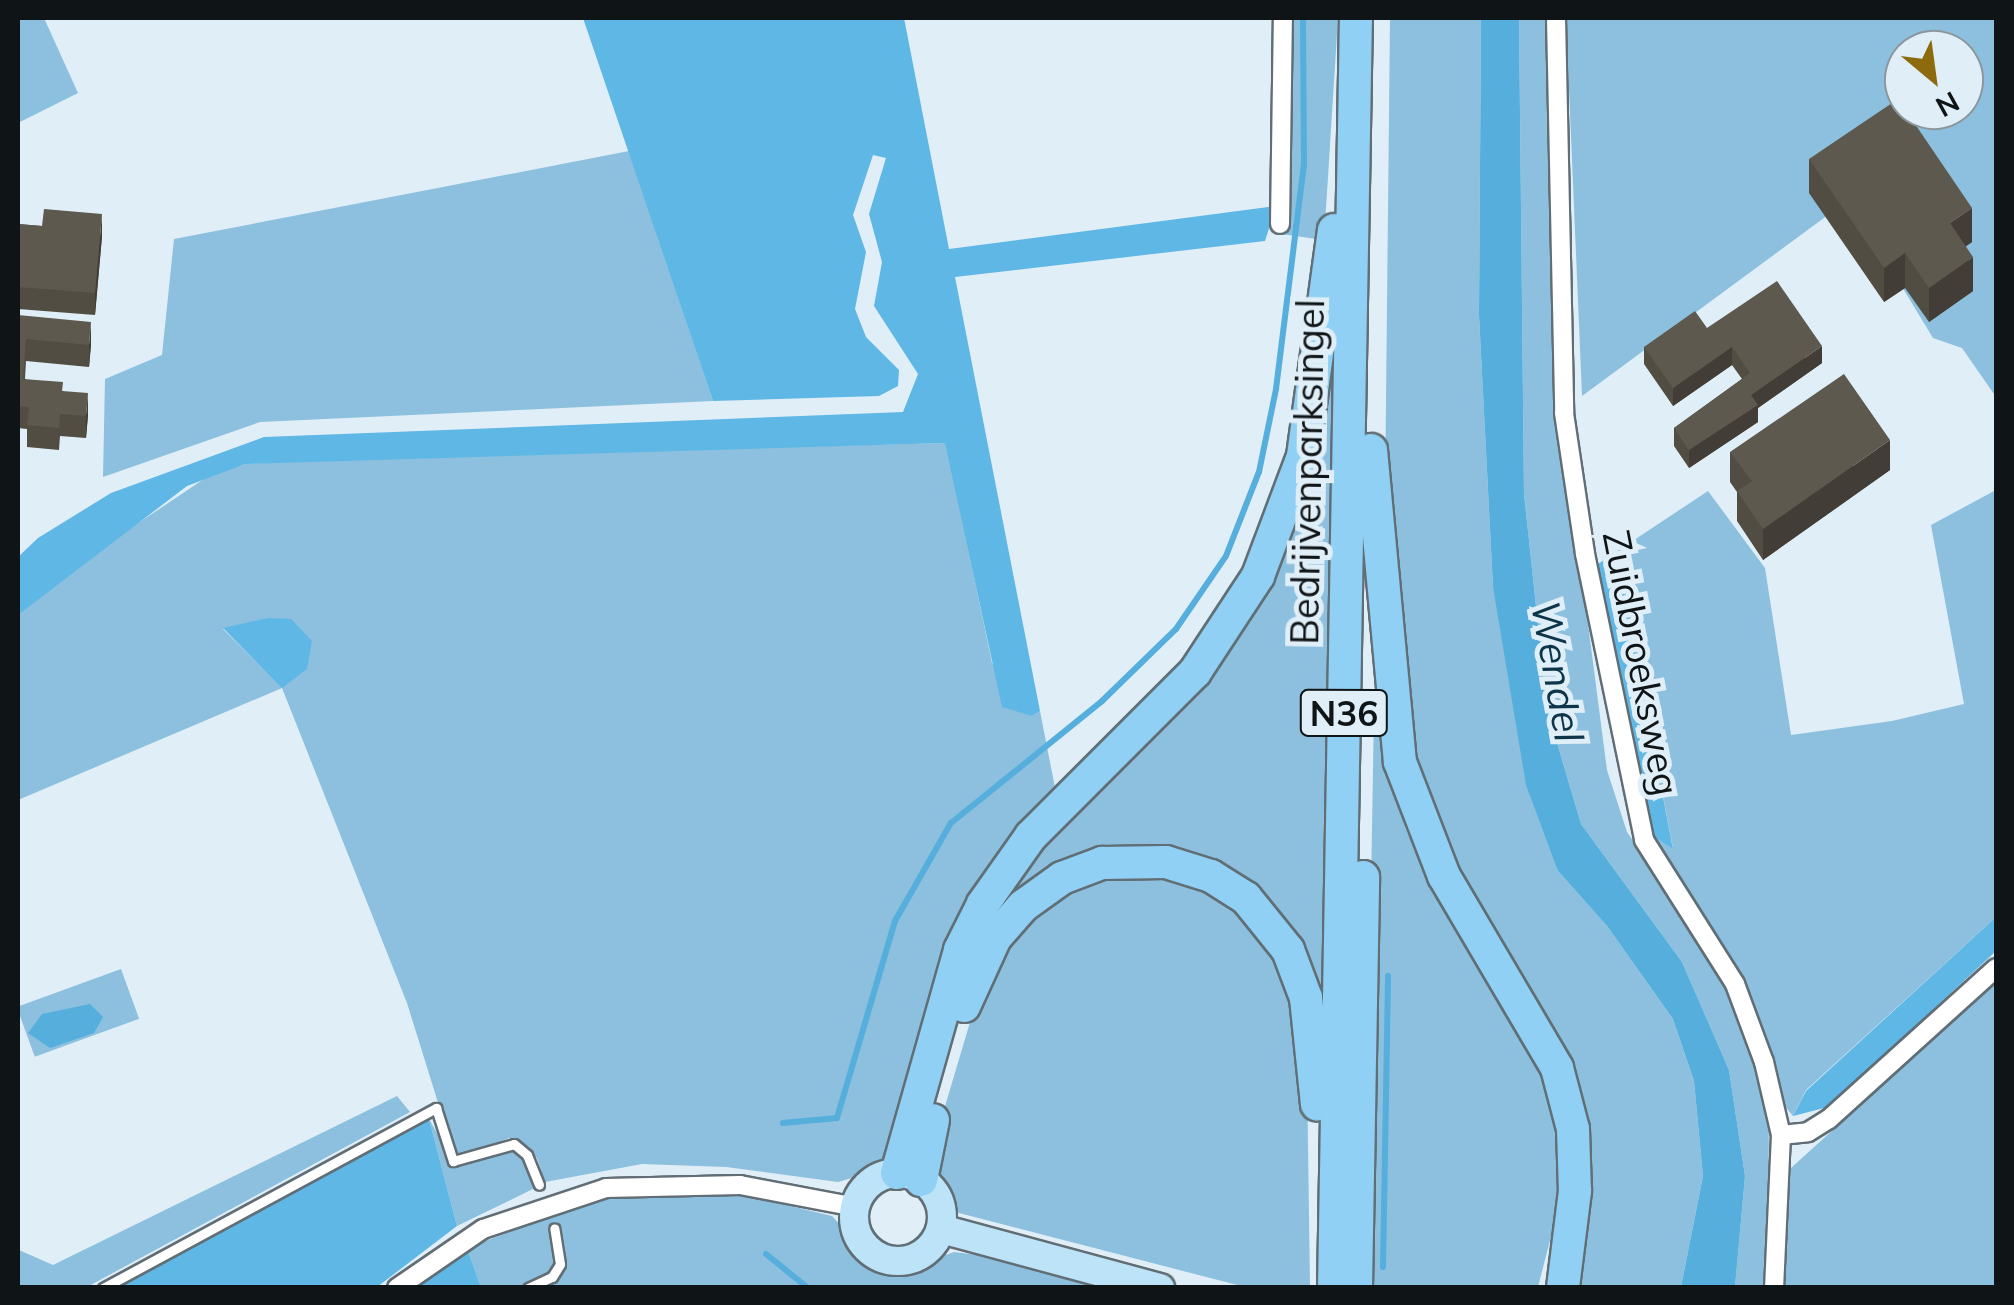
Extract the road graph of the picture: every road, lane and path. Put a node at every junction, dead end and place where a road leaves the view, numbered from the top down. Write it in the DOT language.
graph roads {
  1 [pos="1284,18"];
  2 [pos="1356,18"];
  3 [pos="1377,18"];
  4 [pos="1556,18"];
  5 [pos="1354,139"];
  6 [pos="1280,224"];
  7 [pos="1371,450"];
  8 [pos="1996,968"];
  9 [pos="1781,1135"];
  10 [pos="909,1176"];
  11 [pos="539,1184"];
  12 [pos="855,1207"];
  13 [pos="554,1228"];
  14 [pos="941,1229"];
  15 [pos="1568,1237"];
  16 [pos="103,1288"];
  17 [pos="397,1288"];
  18 [pos="528,1288"];
  19 [pos="1160,1288"];
  20 [pos="1323,1288"];
  21 [pos="1334,1288"];
  22 [pos="1356,1288"];
  23 [pos="1549,1288"];
  24 [pos="1563,1288"];
  25 [pos="1774,1288"];
  1 -- 6 [label="street"];
  2 -- 5 [label="highway, Bedrijvenparksingel / N36"];
  3 -- 7 [label="highway, Bedrijvenparksingel / N36"];
  4 -- 9 [label="street, Zuidbroeksweg"];
  5 -- 10 [label="highway, N36"];
  5 -- 21 [label="highway, Bedrijvenparksingel / N36"];
  7 -- 15 [label="highway, N36"];
  7 -- 22 [label="highway, Bedrijvenparksingel / N36"];
  8 -- 9 [label="street"];
  9 -- 25 [label="street, Zuidbroeksweg"];
  10 -- 12 [label="main road"];
  10 -- 14 [label="main road"];
  10 -- 20 [label="highway"];
  11 -- 16 [label="lane"];
  12 -- 14 [label="main road"];
  12 -- 17 [label="street"];
  13 -- 18 [label="lane"];
  14 -- 19 [label="main road"];
  15 -- 23 [label="highway, N36"];
  15 -- 24 [label="highway"];
}
